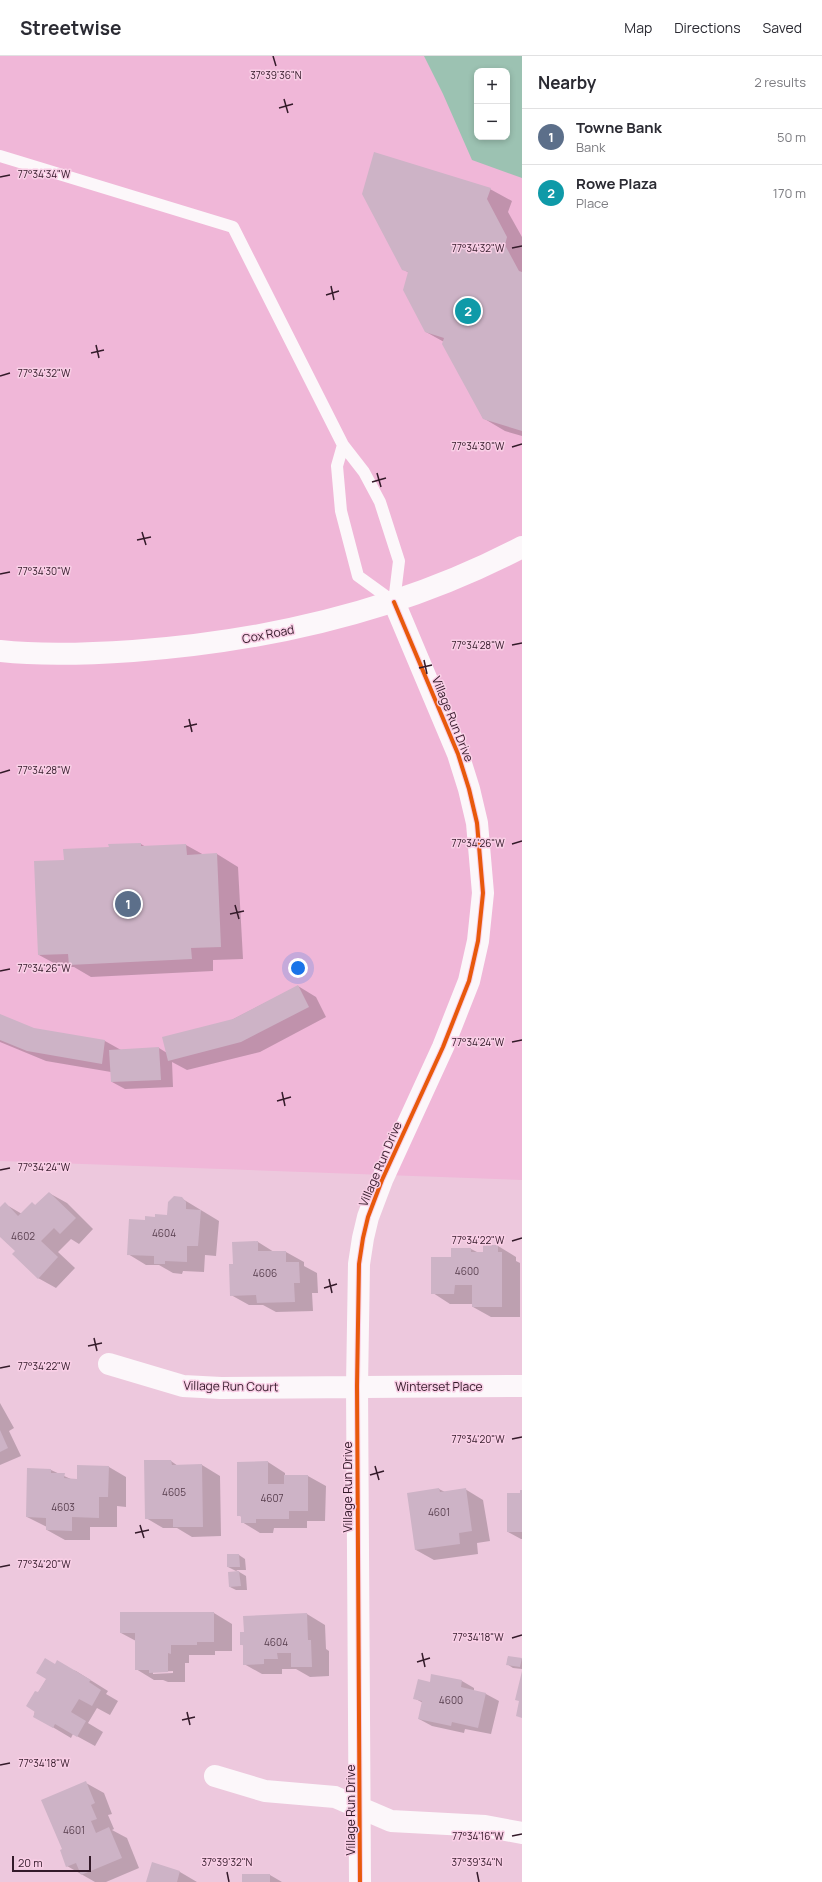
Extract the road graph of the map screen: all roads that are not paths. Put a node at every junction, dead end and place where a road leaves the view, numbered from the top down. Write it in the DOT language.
graph roads {
  1 [pos="0,156"];
  2 [pos="344,445"];
  3 [pos="522,547"];
  4 [pos="394,602"];
  5 [pos="0,651"];
  6 [pos="109,1364"];
  7 [pos="357,1386"];
  8 [pos="522,1386"];
  9 [pos="215,1776"];
  10 [pos="361,1809"];
  11 [pos="522,1833"];
  12 [pos="360,1882"];
  1 -- 2 [label="lane"];
  2 -- 4 [label="lane"];
  2 -- 4 [label="lane"];
  3 -- 4 [label="street, Cox Road"];
  4 -- 5 [label="street, Cox Road"];
  4 -- 7 [label="street, Village Run Drive"];
  6 -- 7 [label="street, Village Run Court"];
  7 -- 8 [label="street, Winterset Place"];
  7 -- 10 [label="street, Village Run Drive"];
  9 -- 10 [label="street"];
  10 -- 11 [label="street"];
  10 -- 12 [label="street, Village Run Drive"];
}
